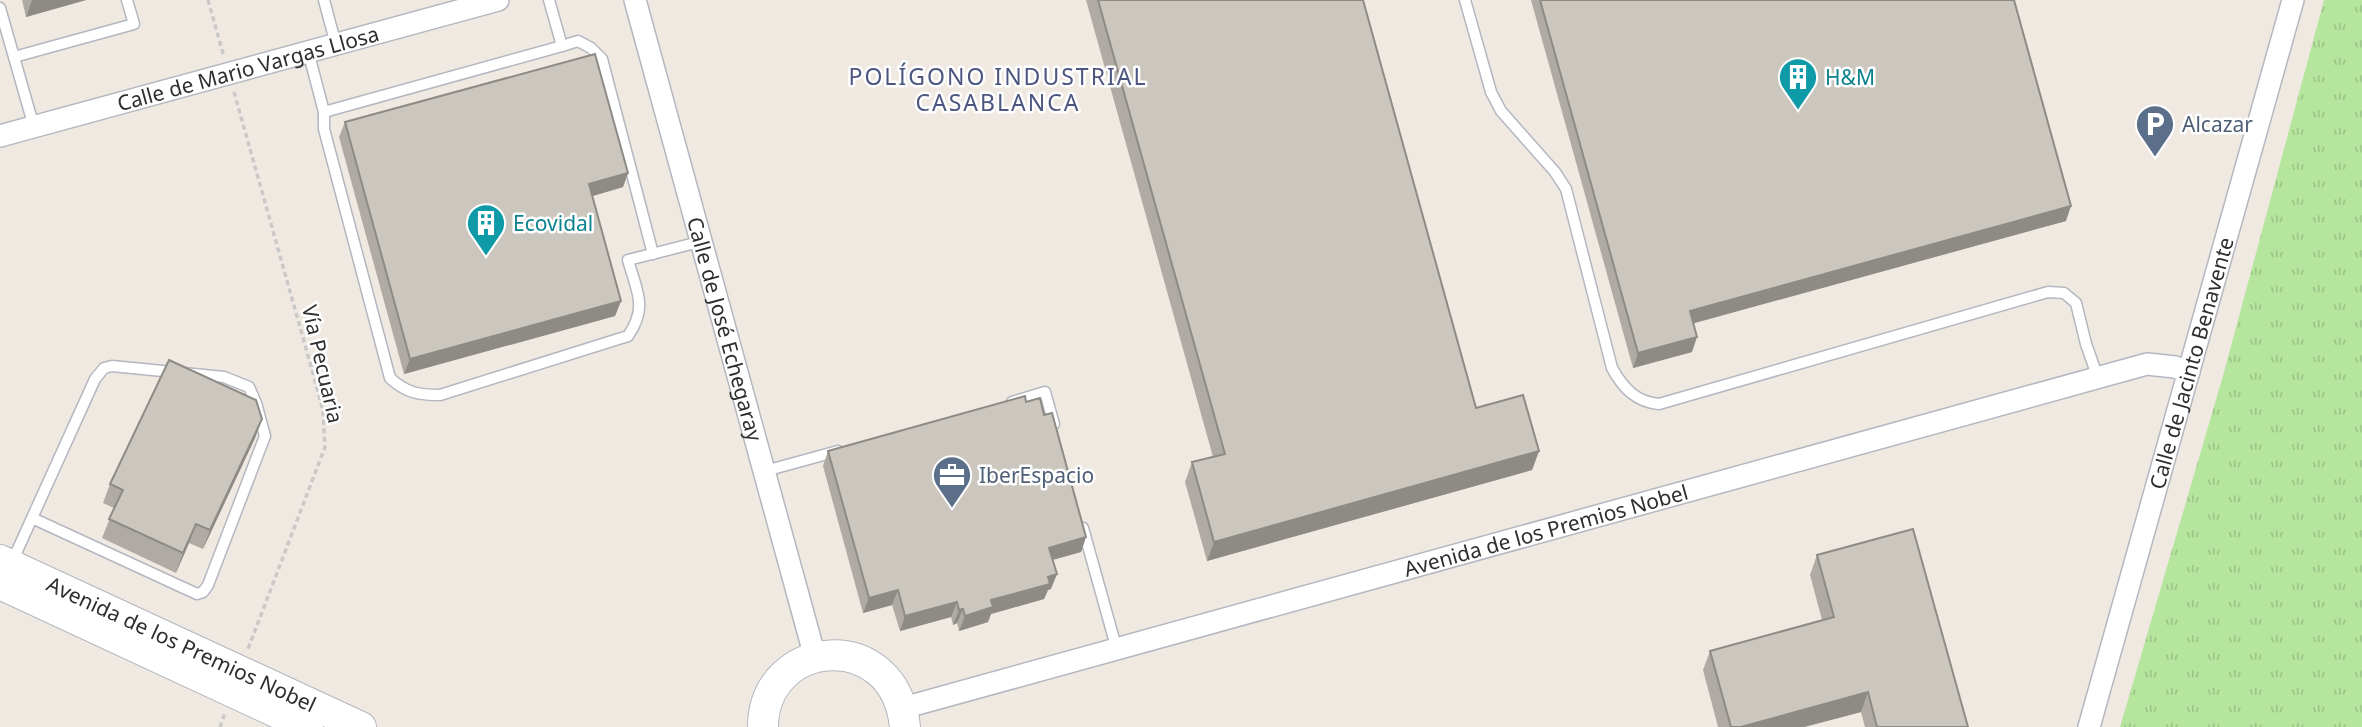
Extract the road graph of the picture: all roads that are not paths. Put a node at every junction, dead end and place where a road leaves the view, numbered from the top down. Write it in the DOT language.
graph roads {
  1 [pos="127,0"];
  2 [pos="324,0"];
  3 [pos="498,0"];
  4 [pos="549,0"];
  5 [pos="635,0"];
  6 [pos="1465,0"];
  7 [pos="2293,0"];
  8 [pos="0,8"];
  9 [pos="336,45"];
  10 [pos="562,46"];
  11 [pos="308,51"];
  12 [pos="14,57"];
  13 [pos="324,112"];
  14 [pos="33,127"];
  15 [pos="0,136"];
  16 [pos="703,241"];
  17 [pos="653,254"];
  18 [pos="2189,372"];
  19 [pos="2098,378"];
  20 [pos="1006,403"];
  21 [pos="1056,432"];
  22 [pos="850,447"];
  23 [pos="765,471"];
  24 [pos="1078,511"];
  25 [pos="32,518"];
  26 [pos="4,570"];
  27 [pos="1116,650"];
  28 [pos="815,657"];
  29 [pos="237,681"];
  30 [pos="904,718"];
  31 [pos="761,726"];
  32 [pos="308,727"];
  33 [pos="361,727"];
  34 [pos="2089,727"];
  1 -- 12 [label="lane"];
  2 -- 9 [label="lane"];
  3 -- 9 [label="street, Calle de Mario Vargas Llosa"];
  4 -- 10 [label="lane"];
  5 -- 16 [label="street, Calle de José Echegaray"];
  6 -- 19 [label="lane"];
  7 -- 18 [label="street, Calle de Jacinto Benavente"];
  8 -- 12 [label="lane"];
  9 -- 11 [label="street, Calle de Mario Vargas Llosa"];
  10 -- 13 [label="lane"];
  10 -- 17 [label="lane"];
  11 -- 13 [label="lane"];
  11 -- 14 [label="street, Calle de Mario Vargas Llosa"];
  12 -- 14 [label="lane"];
  13 -- 17 [label="lane"];
  14 -- 15 [label="street, Calle de Mario Vargas Llosa"];
  16 -- 17 [label="lane"];
  16 -- 23 [label="street, Calle de José Echegaray"];
  18 -- 19 [label="street, Avenida de los Premios Nobel"];
  18 -- 34 [label="street, Calle de Jacinto Benavente"];
  19 -- 27 [label="street, Avenida de los Premios Nobel"];
  20 -- 21 [label="lane"];
  22 -- 23 [label="lane"];
  23 -- 28 [label="street, Calle de José Echegaray"];
  24 -- 27 [label="lane"];
  25 -- 25 [label="lane"];
  25 -- 26 [label="lane"];
  26 -- 29 [label="street, Avenida de los Premios Nobel"];
  27 -- 30 [label="street, Avenida de los Premios Nobel"];
  28 -- 30 [label="street"];
  28 -- 31 [label="street"];
  29 -- 32 [label="street, Avenida de los Premios Nobel"];
  29 -- 33 [label="street, Avenida de los Premios Nobel"];
}
